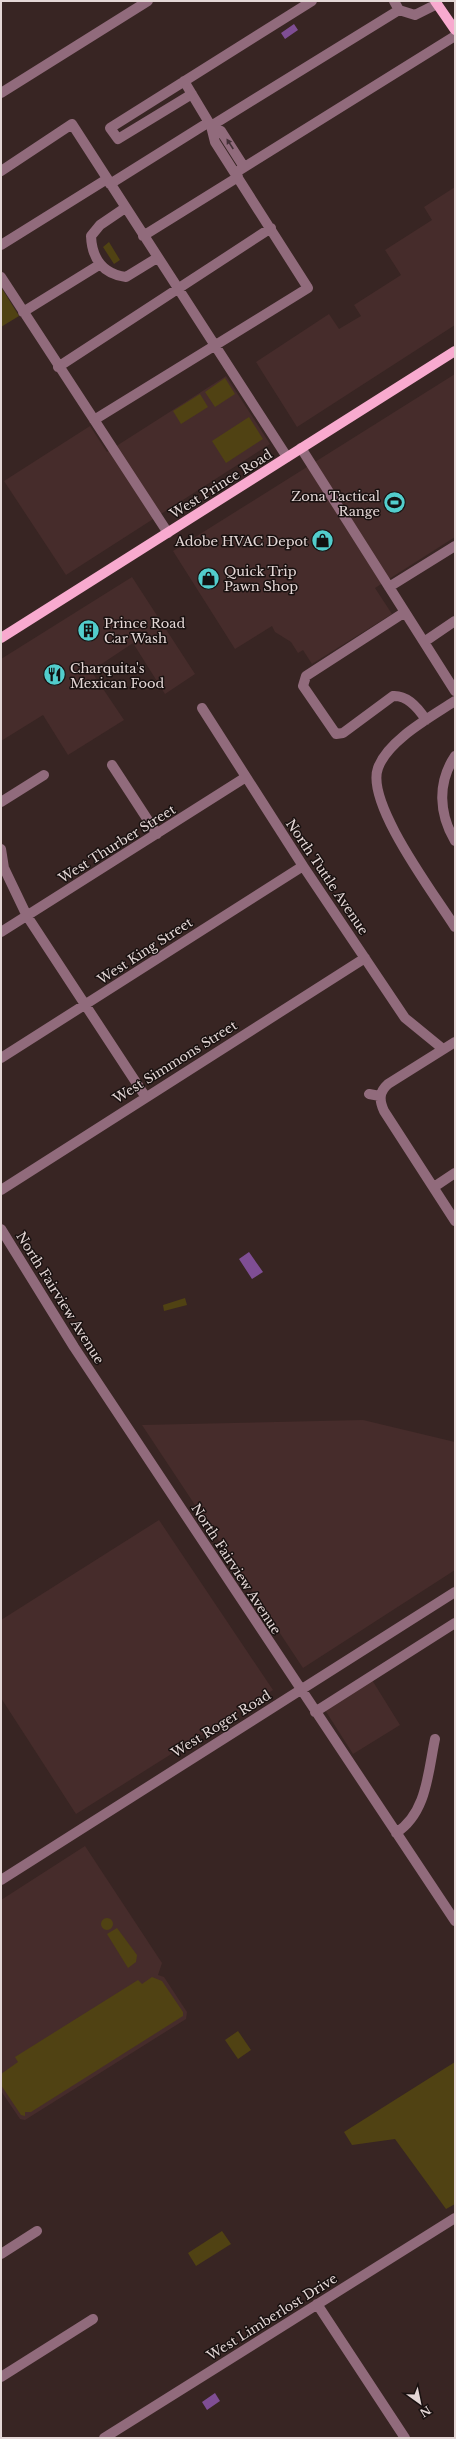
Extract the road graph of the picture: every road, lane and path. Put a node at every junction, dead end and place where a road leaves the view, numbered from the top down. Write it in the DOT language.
graph roads {
  1 [pos="148,1"];
  2 [pos="312,1"];
  3 [pos="436,2"];
  4 [pos="396,6"];
  5 [pos="455,30"];
  6 [pos="455,36"];
  7 [pos="184,80"];
  8 [pos="1,93"];
  9 [pos="192,94"];
  10 [pos="210,124"];
  11 [pos="244,167"];
  12 [pos="1,171"];
  13 [pos="236,175"];
  14 [pos="108,181"];
  15 [pos="125,208"];
  16 [pos="271,228"];
  17 [pos="143,236"];
  18 [pos="1,245"];
  19 [pos="157,258"];
  20 [pos="99,265"];
  21 [pos="1,277"];
  22 [pos="177,289"];
  23 [pos="23,312"];
  24 [pos="212,346"];
  25 [pos="455,351"];
  26 [pos="58,367"];
  27 [pos="94,420"];
  28 [pos="301,448"];
  29 [pos="286,457"];
  30 [pos="168,533"];
  31 [pos="455,546"];
  32 [pos="389,587"];
  33 [pos="405,612"];
  34 [pos="455,621"];
  35 [pos="1,638"];
  36 [pos="424,642"];
  37 [pos="455,691"];
  38 [pos="455,700"];
  39 [pos="202,708"];
  40 [pos="426,720"];
  41 [pos="455,756"];
  42 [pos="112,766"];
  43 [pos="44,776"];
  44 [pos="246,777"];
  45 [pos="1,802"];
  46 [pos="157,834"];
  47 [pos="455,842"];
  48 [pos="1,849"];
  49 [pos="303,866"];
  50 [pos="27,916"];
  51 [pos="455,927"];
  52 [pos="1,932"];
  53 [pos="365,958"];
  54 [pos="85,1005"];
  55 [pos="455,1042"];
  56 [pos="443,1049"];
  57 [pos="1,1058"];
  58 [pos="369,1094"];
  59 [pos="380,1095"];
  60 [pos="145,1096"];
  61 [pos="455,1173"];
  62 [pos="434,1187"];
  63 [pos="1,1190"];
  64 [pos="455,1222"];
  65 [pos="1,1229"];
  66 [pos="455,1592"];
  67 [pos="455,1623"];
  68 [pos="300,1689"];
  69 [pos="315,1712"];
  70 [pos="435,1739"];
  71 [pos="396,1833"];
  72 [pos="1,1880"];
  73 [pos="455,1921"];
  74 [pos="455,2218"];
  75 [pos="37,2231"];
  76 [pos="1,2254"];
  77 [pos="317,2304"];
  78 [pos="93,2319"];
  79 [pos="1,2377"];
  80 [pos="104,2438"];
  81 [pos="404,2438"];
  1 -- 8 [label="street"];
  2 -- 7 [label="street"];
  3 -- 4 [label="street"];
  3 -- 5 [label="main road"];
  4 -- 10 [label="street"];
  6 -- 11 [label="street"];
  7 -- 9 [label="street"];
  7 -- 9 [label="street"];
  9 -- 10 [label="street"];
  11 -- 10 [label="street, one-way"];
  10 -- 13 [label="street"];
  10 -- 14 [label="street"];
  11 -- 13 [label="street"];
  12 -- 14 [label="street"];
  13 -- 16 [label="street"];
  13 -- 17 [label="street"];
  14 -- 15 [label="street"];
  14 -- 18 [label="street"];
  15 -- 17 [label="street"];
  15 -- 20 [label="street"];
  16 -- 22 [label="street"];
  16 -- 24 [label="street"];
  17 -- 19 [label="street"];
  19 -- 20 [label="street"];
  19 -- 22 [label="street"];
  20 -- 23 [label="street"];
  21 -- 23 [label="street"];
  22 -- 24 [label="street"];
  22 -- 26 [label="street"];
  23 -- 26 [label="street"];
  24 -- 27 [label="street"];
  24 -- 29 [label="street"];
  25 -- 28 [label="main road, West Prince Road"];
  26 -- 27 [label="street"];
  27 -- 30 [label="street"];
  28 -- 29 [label="main road, West Prince Road"];
  28 -- 32 [label="street"];
  29 -- 30 [label="main road, West Prince Road"];
  30 -- 35 [label="main road, West Prince Road"];
  31 -- 32 [label="street"];
  32 -- 33 [label="street"];
  33 -- 36 [label="street"];
  33 -- 40 [label="street"];
  34 -- 36 [label="street"];
  36 -- 37 [label="street"];
  38 -- 40 [label="street"];
  39 -- 44 [label="street, North Tuttle Avenue"];
  40 -- 51 [label="street"];
  41 -- 47 [label="street"];
  42 -- 46 [label="street"];
  43 -- 45 [label="street"];
  44 -- 46 [label="street, West Thurber Street"];
  44 -- 49 [label="street, North Tuttle Avenue"];
  46 -- 50 [label="street, West Thurber Street"];
  48 -- 50 [label="street"];
  49 -- 53 [label="street, North Tuttle Avenue"];
  49 -- 54 [label="street, West King Street"];
  50 -- 52 [label="street, West Thurber Street"];
  50 -- 54 [label="street"];
  53 -- 56 [label="street, North Tuttle Avenue"];
  53 -- 60 [label="street, West Simmons Street"];
  54 -- 57 [label="street, West King Street"];
  54 -- 60 [label="street"];
  55 -- 56 [label="street"];
  56 -- 59 [label="street"];
  58 -- 59 [label="street"];
  59 -- 62 [label="street"];
  60 -- 63 [label="street, West Simmons Street"];
  61 -- 62 [label="street"];
  62 -- 64 [label="street"];
  65 -- 68 [label="street, North Fairview Avenue"];
  66 -- 68 [label="street, West Roger Road"];
  67 -- 69 [label="street"];
  68 -- 69 [label="street, North Fairview Avenue"];
  68 -- 72 [label="street, West Roger Road"];
  69 -- 71 [label="street, North Fairview Avenue"];
  70 -- 71 [label="street"];
  71 -- 73 [label="street, North Fairview Avenue"];
  74 -- 77 [label="street, West Limberlost Drive"];
  75 -- 76 [label="street"];
  77 -- 80 [label="street, West Limberlost Drive"];
  77 -- 81 [label="street"];
  78 -- 79 [label="street"];
}
